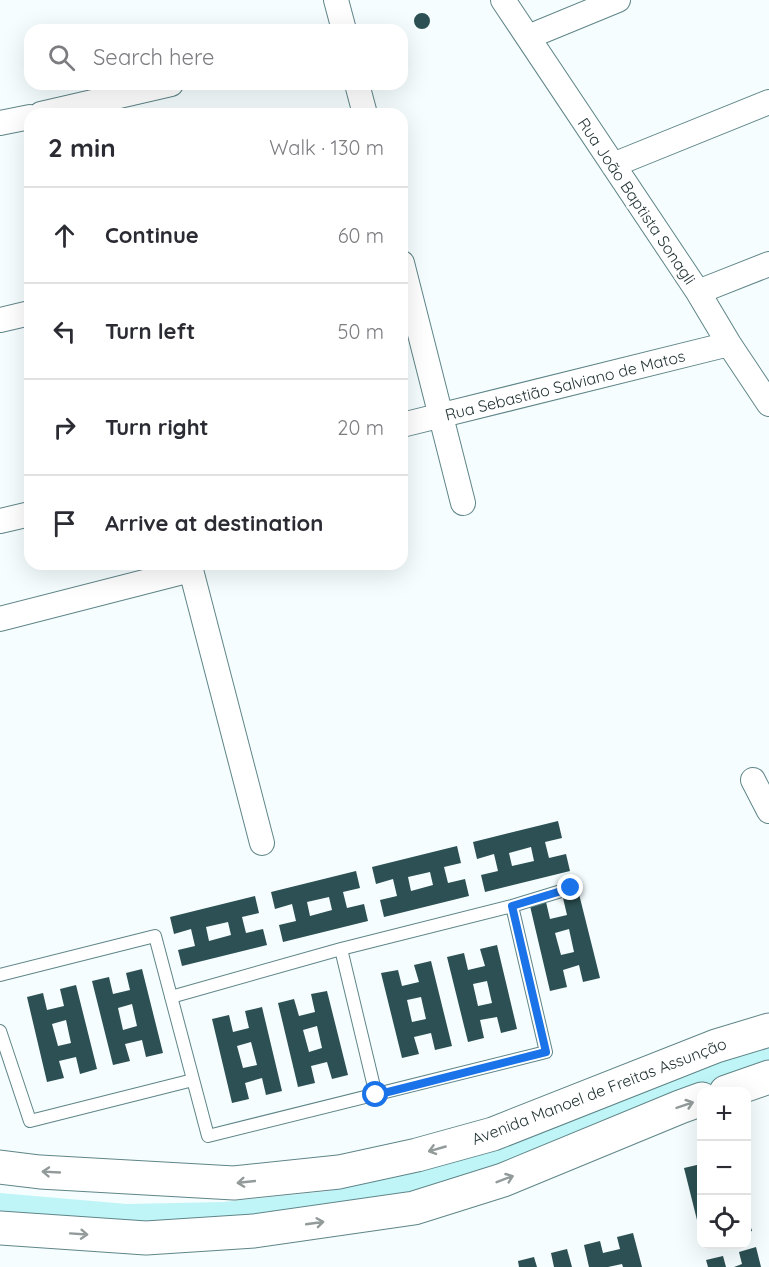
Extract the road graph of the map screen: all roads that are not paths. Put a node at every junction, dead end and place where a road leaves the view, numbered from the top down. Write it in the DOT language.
graph roads {
  1 [pos="336,0"];
  2 [pos="503,0"];
  3 [pos="618,0"];
  4 [pos="342,24"];
  5 [pos="528,37"];
  6 [pos="145,90"];
  7 [pos="359,90"];
  8 [pos="769,102"];
  9 [pos="67,108"];
  10 [pos="363,108"];
  11 [pos="24,118"];
  12 [pos="0,123"];
  13 [pos="613,165"];
  14 [pos="769,264"];
  15 [pos="408,287"];
  16 [pos="698,292"];
  17 [pos="24,314"];
  18 [pos="0,320"];
  19 [pos="729,344"];
  20 [pos="769,404"];
  21 [pos="440,416"];
  22 [pos="408,424"];
  23 [pos="463,503"];
  24 [pos="24,515"];
  25 [pos="0,521"];
  26 [pos="0,619"];
  27 [pos="753,780"];
  28 [pos="769,811"];
  29 [pos="262,843"];
  30 [pos="571,888"];
  31 [pos="512,906"];
  32 [pos="341,949"];
  33 [pos="0,975"];
  34 [pos="171,997"];
  35 [pos="769,1030"];
  36 [pos="0,1031"];
  37 [pos="769,1077"];
  38 [pos="193,1080"];
  39 [pos="740,1087"];
  40 [pos="376,1095"];
  41 [pos="697,1102"];
  42 [pos="0,1167"];
  43 [pos="0,1228"];
  1 -- 4 [label="street"];
  2 -- 5 [label="street, Rua João Baptista Sonagli"];
  3 -- 5 [label="street"];
  5 -- 13 [label="street, Rua João Baptista Sonagli"];
  6 -- 9 [label="street"];
  7 -- 10 [label="street"];
  8 -- 13 [label="street"];
  11 -- 12 [label="street"];
  13 -- 16 [label="street, Rua João Baptista Sonagli"];
  14 -- 16 [label="street"];
  15 -- 21 [label="street"];
  16 -- 19 [label="street, Rua João Baptista Sonagli"];
  17 -- 18 [label="street"];
  19 -- 20 [label="street, Rua João Baptista Sonagli"];
  19 -- 21 [label="street, Rua Sebastião Salviano de Matos"];
  21 -- 22 [label="street, Rua Sebastião Salviano de Matos"];
  21 -- 23 [label="street"];
  24 -- 25 [label="street"];
  26 -- 29 [label="street"];
  27 -- 28 [label="street"];
  30 -- 31 [label="lane"];
  31 -- 32 [label="lane"];
  31 -- 40 [label="lane"];
  32 -- 34 [label="lane"];
  32 -- 40 [label="lane"];
  33 -- 34 [label="lane"];
  34 -- 38 [label="lane"];
  35 -- 42 [label="street, Avenida Manoel de Freitas Assunção, one-way"];
  36 -- 38 [label="lane"];
  37 -- 39 [label="street"];
  38 -- 40 [label="lane"];
  43 -- 41 [label="street, one-way"];
}
